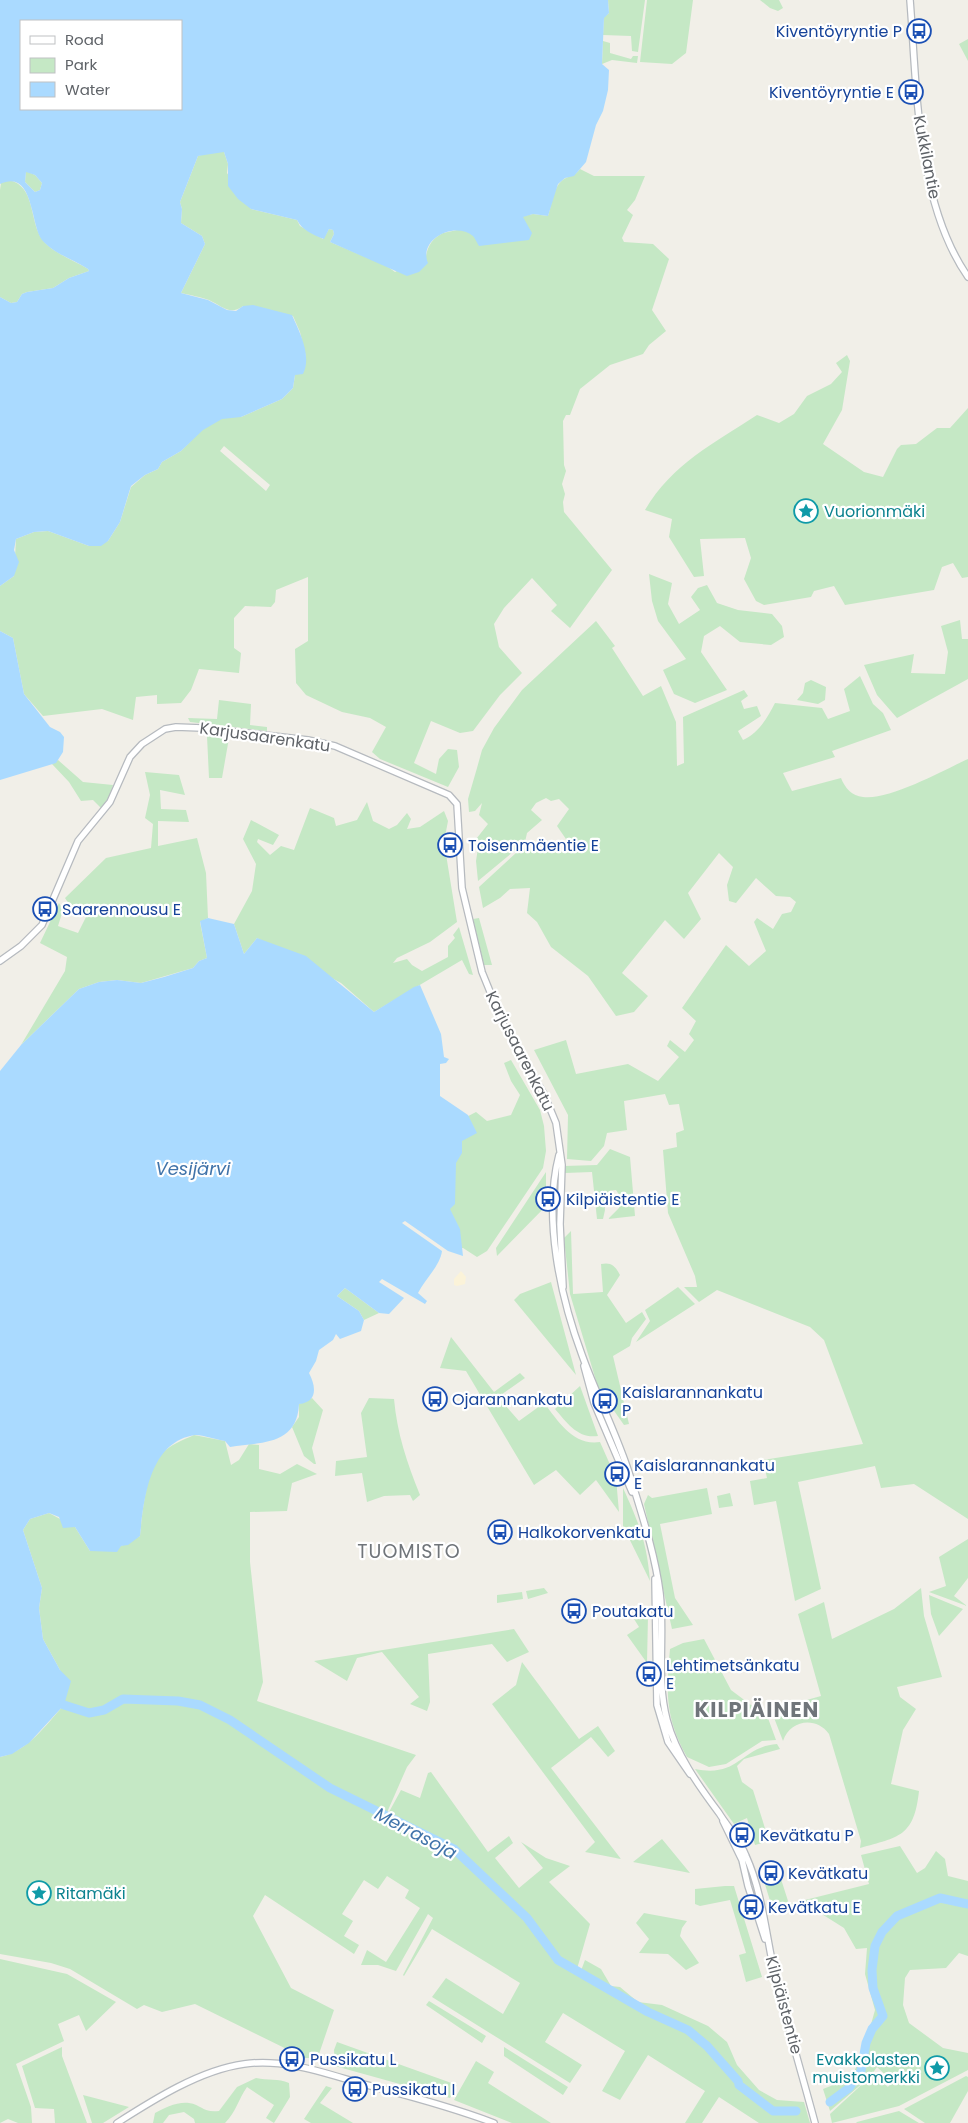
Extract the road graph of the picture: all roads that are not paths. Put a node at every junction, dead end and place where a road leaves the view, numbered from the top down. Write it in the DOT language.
graph roads {
  1 [pos="910,0"];
  2 [pos="968,277"];
  3 [pos="0,961"];
  4 [pos="654,1567"];
  5 [pos="662,1686"];
  6 [pos="655,1689"];
  7 [pos="696,1781"];
  8 [pos="117,2123"];
  9 [pos="494,2123"];
  10 [pos="816,2123"];
  1 -- 2 [label="street, Kukkilantie"];
  3 -- 4 [label="street, Karjusaarenkatu"];
  4 -- 5 [label="street, Karjusaarenkatu"];
  4 -- 6 [label="street, Karjusaarenkatu"];
  5 -- 7 [label="street, Kilpiäistentie"];
  6 -- 7 [label="street, Kilpiäistentie"];
  7 -- 10 [label="street, Kilpiäistentie"];
  8 -- 9 [label="street"];
}
